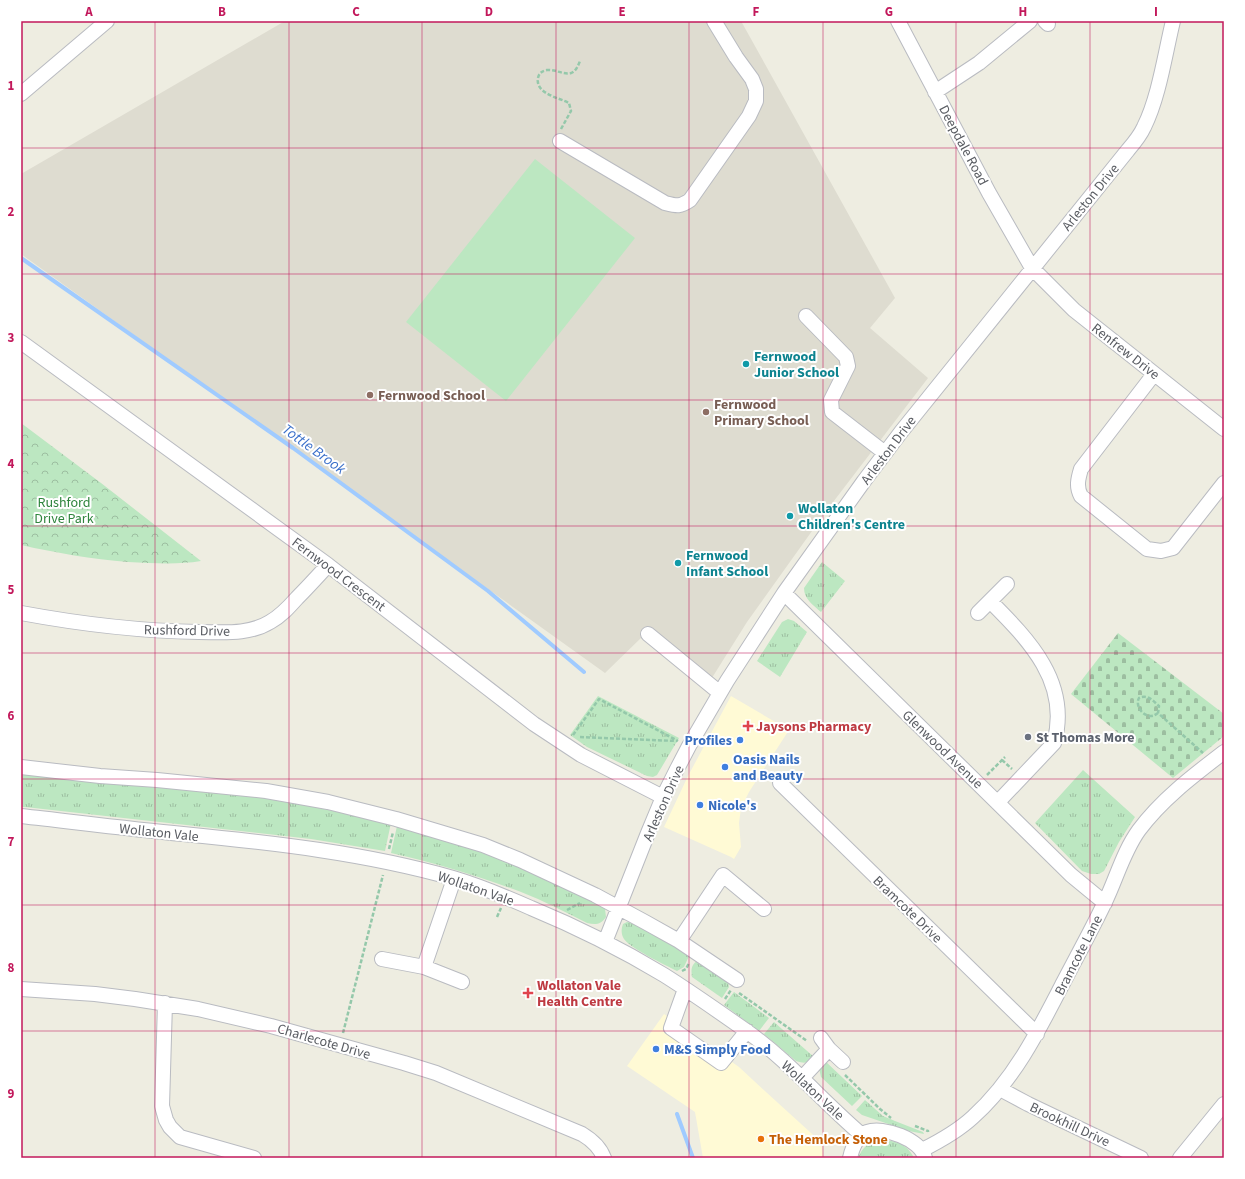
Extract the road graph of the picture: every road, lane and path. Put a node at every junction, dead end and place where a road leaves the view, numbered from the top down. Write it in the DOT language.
graph roads {
  1 [pos="107,21"];
  2 [pos="714,21"];
  3 [pos="898,21"];
  4 [pos="1030,21"];
  5 [pos="1173,21"];
  6 [pos="580,61"];
  7 [pos="935,92"];
  8 [pos="21,94"];
  9 [pos="560,140"];
  10 [pos="1032,268"];
  11 [pos="806,316"];
  12 [pos="21,342"];
  13 [pos="1154,374"];
  14 [pos="1224,429"];
  15 [pos="885,453"];
  16 [pos="1224,483"];
  17 [pos="328,565"];
  18 [pos="1007,584"];
  19 [pos="784,593"];
  20 [pos="990,601"];
  21 [pos="21,613"];
  22 [pos="978,613"];
  23 [pos="648,634"];
  24 [pos="720,693"];
  25 [pos="1158,713"];
  26 [pos="684,743"];
  27 [pos="1224,752"];
  28 [pos="1005,757"];
  29 [pos="1212,761"];
  30 [pos="1000,762"];
  31 [pos="21,767"];
  32 [pos="780,783"];
  33 [pos="663,797"];
  34 [pos="998,802"];
  35 [pos="21,816"];
  36 [pos="396,819"];
  37 [pos="386,862"];
  38 [pos="454,879"];
  39 [pos="595,895"];
  40 [pos="1104,903"];
  41 [pos="619,908"];
  42 [pos="764,909"];
  43 [pos="563,915"];
  44 [pos="679,941"];
  45 [pos="605,942"];
  46 [pos="382,959"];
  47 [pos="424,967"];
  48 [pos="737,980"];
  49 [pos="462,982"];
  50 [pos="21,989"];
  51 [pos="686,989"];
  52 [pos="165,1003"];
  53 [pos="747,1032"];
  54 [pos="1037,1034"];
  55 [pos="340,1045"];
  56 [pos="843,1062"];
  57 [pos="802,1078"];
  58 [pos="1000,1089"];
  59 [pos="1224,1104"];
  60 [pos="862,1135"];
  61 [pos="924,1154"];
  62 [pos="254,1158"];
  63 [pos="604,1158"];
  64 [pos="850,1158"];
  65 [pos="1141,1158"];
  66 [pos="1180,1158"];
  1 -- 8 [label="street"];
  2 -- 9 [label="street"];
  3 -- 7 [label="street, Deepdale Road"];
  4 -- 7 [label="street"];
  5 -- 10 [label="street, Arleston Drive"];
  6 -- 9 [label="path"];
  7 -- 10 [label="street, Deepdale Road"];
  10 -- 13 [label="street, Renfrew Drive"];
  10 -- 15 [label="street, Arleston Drive"];
  11 -- 15 [label="street"];
  12 -- 17 [label="street, Fernwood Crescent"];
  13 -- 14 [label="street, Renfrew Drive"];
  13 -- 16 [label="street"];
  15 -- 19 [label="street, Arleston Drive"];
  17 -- 21 [label="street, Rushford Drive"];
  17 -- 33 [label="street, Fernwood Crescent"];
  18 -- 20 [label="street"];
  19 -- 24 [label="street, Arleston Drive"];
  19 -- 34 [label="street, Glenwood Avenue"];
  20 -- 22 [label="street"];
  20 -- 34 [label="street"];
  23 -- 24 [label="street"];
  24 -- 26 [label="street, Arleston Drive"];
  25 -- 25 [label="path"];
  25 -- 29 [label="path"];
  26 -- 26 [label="path"];
  26 -- 33 [label="street, Arleston Drive"];
  27 -- 29 [label="street, Bramcote Lane"];
  28 -- 30 [label="path"];
  29 -- 40 [label="street, Bramcote Lane"];
  31 -- 36 [label="street"];
  32 -- 54 [label="street, Bramcote Drive"];
  33 -- 41 [label="street, Arleston Drive"];
  34 -- 40 [label="street, Glenwood Avenue"];
  35 -- 37 [label="street, Wollaton Vale"];
  36 -- 37 [label="path"];
  36 -- 39 [label="street"];
  37 -- 38 [label="street, Wollaton Vale"];
  37 -- 55 [label="path"];
  38 -- 45 [label="street, Wollaton Vale"];
  38 -- 47 [label="street"];
  39 -- 41 [label="street"];
  39 -- 43 [label="path"];
  40 -- 54 [label="street, Bramcote Lane"];
  41 -- 44 [label="street"];
  41 -- 45 [label="street, Arleston Drive"];
  42 -- 44 [label="street"];
  44 -- 48 [label="street"];
  45 -- 51 [label="street, Wollaton Vale"];
  46 -- 47 [label="street"];
  47 -- 49 [label="street"];
  50 -- 52 [label="street, Charlecote Drive"];
  51 -- 53 [label="street, Wollaton Vale"];
  51 -- 53 [label="street"];
  52 -- 55 [label="street, Charlecote Drive"];
  52 -- 62 [label="street"];
  53 -- 57 [label="street, Wollaton Vale"];
  54 -- 58 [label="street, Bramcote Lane"];
  55 -- 63 [label="street, Charlecote Drive"];
  56 -- 57 [label="street"];
  57 -- 60 [label="street, Wollaton Vale"];
  58 -- 61 [label="street, Bramcote Lane"];
  58 -- 65 [label="street, Brookhill Drive"];
  59 -- 66 [label="street"];
  60 -- 61 [label="street"];
  60 -- 64 [label="street"];
}
